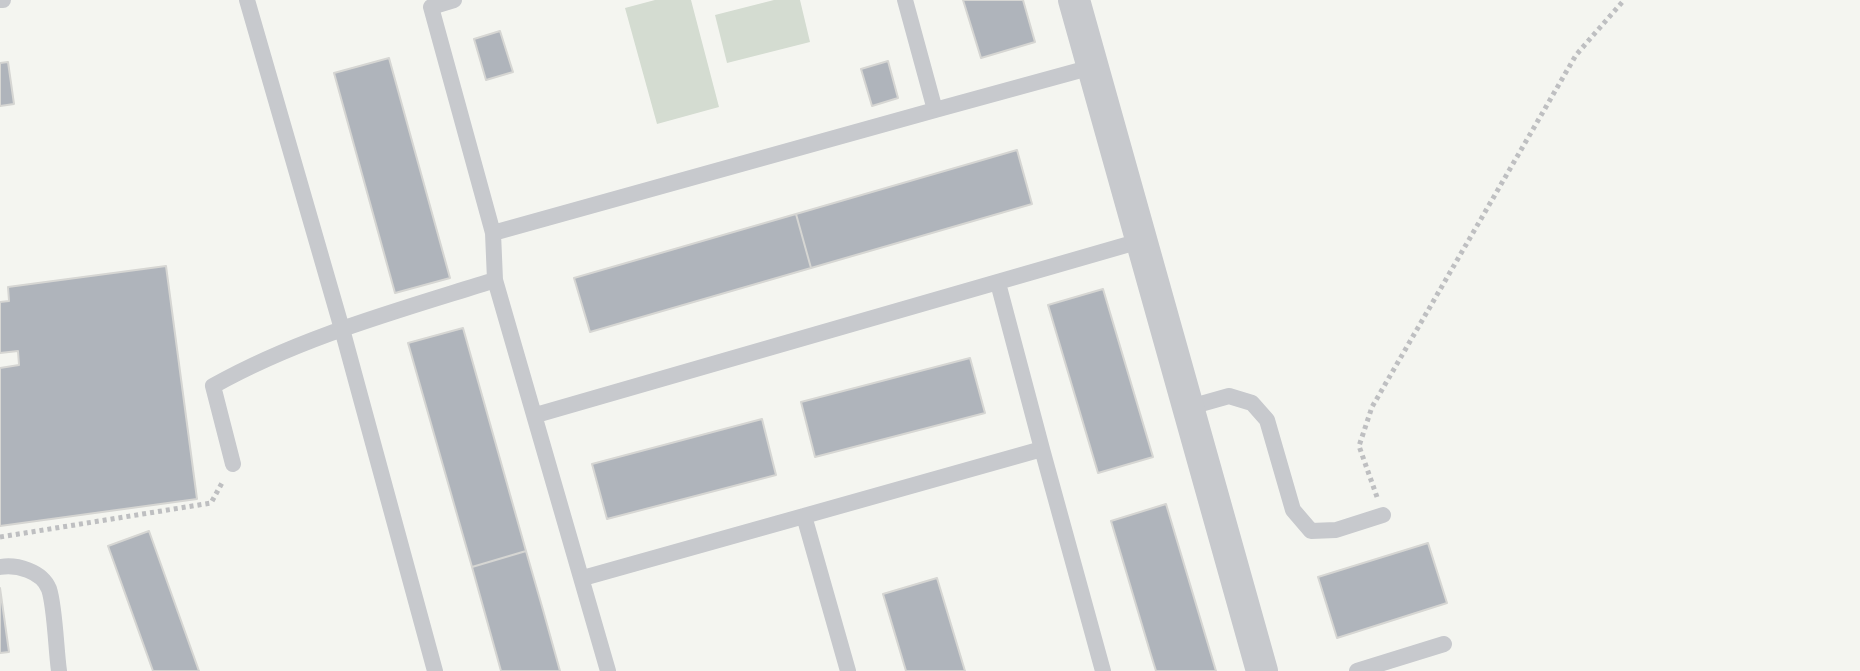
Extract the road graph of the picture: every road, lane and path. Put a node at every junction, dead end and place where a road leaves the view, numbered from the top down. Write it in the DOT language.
graph roads {
  1 [pos="247,0"];
  2 [pos="454,0"];
  3 [pos="905,0"];
  4 [pos="1074,0"];
  5 [pos="1624,0"];
  6 [pos="1092,67"];
  7 [pos="935,110"];
  8 [pos="493,233"];
  9 [pos="1140,241"];
  10 [pos="495,280"];
  11 [pos="998,283"];
  12 [pos="342,329"];
  13 [pos="1190,407"];
  14 [pos="536,415"];
  15 [pos="1042,449"];
  16 [pos="233,464"];
  17 [pos="1383,515"];
  18 [pos="804,516"];
  19 [pos="0,537"];
  20 [pos="0,567"];
  21 [pos="583,578"];
  22 [pos="1444,644"];
  23 [pos="59,671"];
  24 [pos="435,671"];
  25 [pos="608,671"];
  26 [pos="848,671"];
  27 [pos="1103,671"];
  28 [pos="1262,671"];
  29 [pos="1357,671"];
  1 -- 12 [label="lane"];
  2 -- 8 [label="lane"];
  3 -- 7 [label="lane"];
  4 -- 6 [label="street"];
  5 -- 17 [label="path"];
  6 -- 7 [label="lane"];
  6 -- 9 [label="street"];
  7 -- 8 [label="lane"];
  8 -- 10 [label="lane"];
  9 -- 11 [label="lane"];
  9 -- 13 [label="street"];
  10 -- 12 [label="lane"];
  10 -- 14 [label="lane"];
  11 -- 14 [label="lane"];
  11 -- 15 [label="lane"];
  12 -- 16 [label="lane"];
  12 -- 24 [label="lane"];
  13 -- 17 [label="lane"];
  13 -- 28 [label="street"];
  14 -- 21 [label="lane"];
  15 -- 18 [label="lane"];
  15 -- 27 [label="lane"];
  16 -- 19 [label="path"];
  18 -- 21 [label="lane"];
  18 -- 26 [label="lane"];
  20 -- 23 [label="lane"];
  21 -- 25 [label="lane"];
  22 -- 29 [label="lane"];
}
